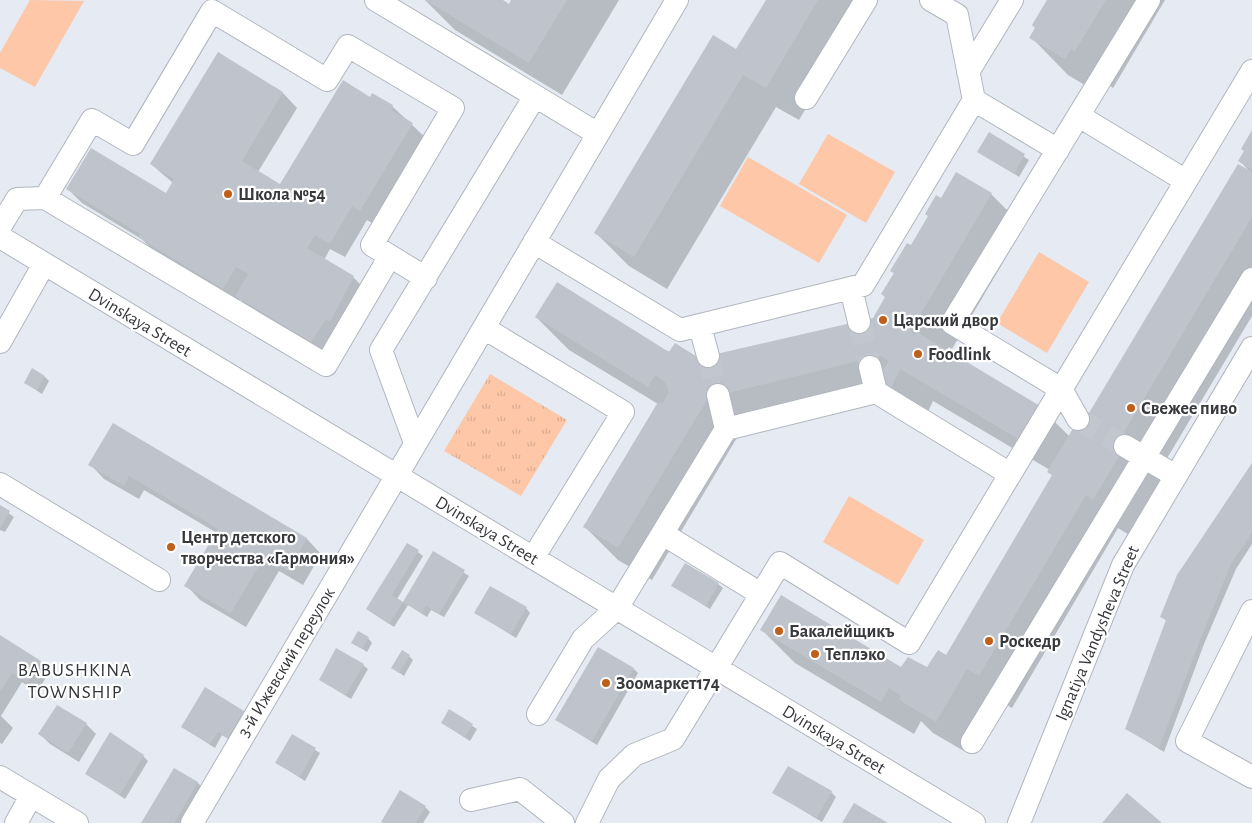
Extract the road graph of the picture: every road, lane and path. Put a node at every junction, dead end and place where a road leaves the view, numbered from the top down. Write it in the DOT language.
graph roads {
  1 [pos="376,0"];
  2 [pos="676,0"];
  3 [pos="866,0"];
  4 [pos="931,0"];
  5 [pos="1012,0"];
  6 [pos="1149,0"];
  7 [pos="1252,71"];
  8 [pos="968,72"];
  9 [pos="535,96"];
  10 [pos="806,98"];
  11 [pos="974,100"];
  12 [pos="1079,116"];
  13 [pos="598,134"];
  14 [pos="1058,150"];
  15 [pos="1186,181"];
  16 [pos="45,198"];
  17 [pos="0,227"];
  18 [pos="0,238"];
  19 [pos="534,242"];
  20 [pos="390,256"];
  21 [pos="44,264"];
  22 [pos="426,278"];
  23 [pos="1252,279"];
  24 [pos="851,288"];
  25 [pos="859,322"];
  26 [pos="700,326"];
  27 [pos="484,328"];
  28 [pos="0,342"];
  29 [pos="1252,348"];
  30 [pos="708,356"];
  31 [pos="870,367"];
  32 [pos="1061,389"];
  33 [pos="876,392"];
  34 [pos="718,395"];
  35 [pos="1078,419"];
  36 [pos="726,429"];
  37 [pos="415,443"];
  38 [pos="1125,446"];
  39 [pos="1144,458"];
  40 [pos="1010,474"];
  41 [pos="1174,475"];
  42 [pos="396,476"];
  43 [pos="0,484"];
  44 [pos="662,534"];
  45 [pos="533,558"];
  46 [pos="159,580"];
  47 [pos="761,594"];
  48 [pos="617,608"];
  49 [pos="1252,611"];
  50 [pos="716,668"];
  51 [pos="538,714"];
  52 [pos="972,742"];
  53 [pos="1252,777"];
  54 [pos="0,778"];
  55 [pos="31,796"];
  56 [pos="471,800"];
  57 [pos="16,823"];
  58 [pos="77,823"];
  59 [pos="192,823"];
  60 [pos="563,823"];
  61 [pos="587,823"];
  62 [pos="974,823"];
  63 [pos="1019,823"];
  1 -- 9 [label="street"];
  2 -- 13 [label="street, 3-й Ижевский переулок"];
  3 -- 10 [label="street"];
  4 -- 8 [label="street"];
  5 -- 8 [label="street"];
  6 -- 12 [label="street"];
  7 -- 15 [label="street"];
  8 -- 11 [label="street"];
  9 -- 13 [label="street"];
  9 -- 22 [label="street"];
  11 -- 14 [label="street"];
  11 -- 24 [label="street"];
  12 -- 14 [label="street"];
  12 -- 15 [label="street"];
  13 -- 19 [label="street, 3-й Ижевский переулок"];
  14 -- 32 [label="street"];
  15 -- 32 [label="street"];
  16 -- 17 [label="street"];
  16 -- 20 [label="street"];
  16 -- 20 [label="street"];
  18 -- 21 [label="street, Dvinskaya Street"];
  19 -- 26 [label="street"];
  19 -- 27 [label="street, 3-й Ижевский переулок"];
  20 -- 22 [label="street"];
  21 -- 28 [label="street"];
  21 -- 42 [label="street, Dvinskaya Street"];
  22 -- 37 [label="street"];
  23 -- 39 [label="street"];
  24 -- 25 [label="street"];
  24 -- 26 [label="street"];
  26 -- 30 [label="street"];
  27 -- 37 [label="street, 3-й Ижевский переулок"];
  27 -- 45 [label="street"];
  29 -- 41 [label="street, Ignatiya Vandysheva Street"];
  31 -- 33 [label="street"];
  32 -- 35 [label="street"];
  32 -- 40 [label="street"];
  33 -- 36 [label="street"];
  33 -- 40 [label="street"];
  34 -- 36 [label="street"];
  36 -- 44 [label="street"];
  37 -- 42 [label="street, 3-й Ижевский переулок"];
  38 -- 39 [label="street"];
  39 -- 41 [label="street"];
  39 -- 52 [label="street"];
  40 -- 47 [label="street"];
  41 -- 63 [label="street, Ignatiya Vandysheva Street"];
  42 -- 45 [label="street, Dvinskaya Street"];
  42 -- 59 [label="street, 3-й Ижевский переулок"];
  43 -- 46 [label="street"];
  44 -- 47 [label="street"];
  44 -- 48 [label="street"];
  45 -- 48 [label="street, Dvinskaya Street"];
  47 -- 50 [label="street"];
  48 -- 50 [label="street, Dvinskaya Street"];
  48 -- 51 [label="street"];
  49 -- 53 [label="street"];
  50 -- 61 [label="street"];
  50 -- 62 [label="street, Dvinskaya Street"];
  54 -- 55 [label="street"];
  55 -- 57 [label="street"];
  55 -- 58 [label="street"];
  56 -- 60 [label="street"];
}
